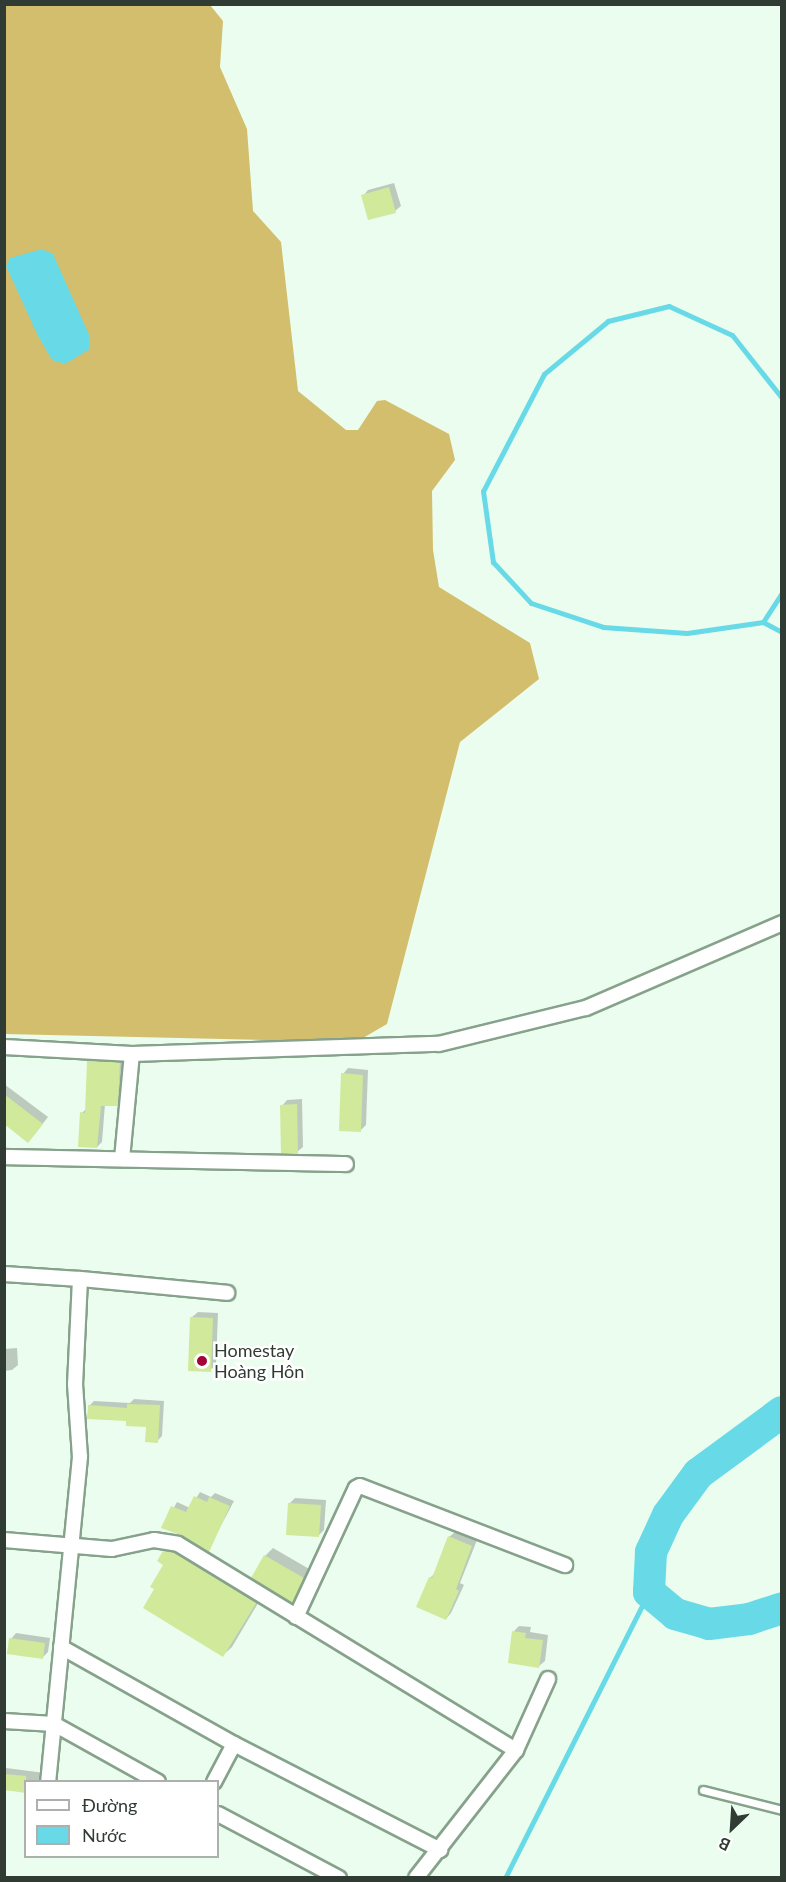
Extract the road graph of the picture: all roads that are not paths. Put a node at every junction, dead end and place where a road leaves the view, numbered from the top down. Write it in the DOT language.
graph roads {
  1 [pos="782,923"];
  2 [pos="4,1047"];
  3 [pos="132,1054"];
  4 [pos="4,1157"];
  5 [pos="123,1159"];
  6 [pos="346,1164"];
  7 [pos="4,1274"];
  8 [pos="80,1278"];
  9 [pos="228,1293"];
  10 [pos="4,1540"];
  11 [pos="72,1545"];
  12 [pos="566,1565"];
  13 [pos="296,1617"];
  14 [pos="61,1647"];
  15 [pos="548,1679"];
  16 [pos="4,1721"];
  17 [pos="54,1724"];
  18 [pos="234,1744"];
  19 [pos="516,1750"];
  20 [pos="48,1780"];
  21 [pos="155,1780"];
  22 [pos="215,1780"];
  23 [pos="703,1790"];
  24 [pos="782,1810"];
  25 [pos="219,1815"];
  26 [pos="440,1850"];
  27 [pos="339,1878"];
  28 [pos="416,1878"];
  1 -- 3 [label="street"];
  2 -- 3 [label="street"];
  3 -- 5 [label="street"];
  4 -- 5 [label="street"];
  5 -- 6 [label="street"];
  7 -- 8 [label="street"];
  8 -- 9 [label="street"];
  8 -- 11 [label="street"];
  10 -- 11 [label="street"];
  11 -- 13 [label="street"];
  11 -- 14 [label="street"];
  12 -- 13 [label="street"];
  13 -- 19 [label="street"];
  14 -- 17 [label="street"];
  14 -- 18 [label="street"];
  15 -- 19 [label="street"];
  16 -- 17 [label="street"];
  17 -- 20 [label="street"];
  17 -- 21 [label="street"];
  18 -- 22 [label="street"];
  18 -- 26 [label="street"];
  19 -- 26 [label="street"];
  23 -- 24 [label="lane"];
  25 -- 27 [label="street"];
  26 -- 28 [label="street"];
}
